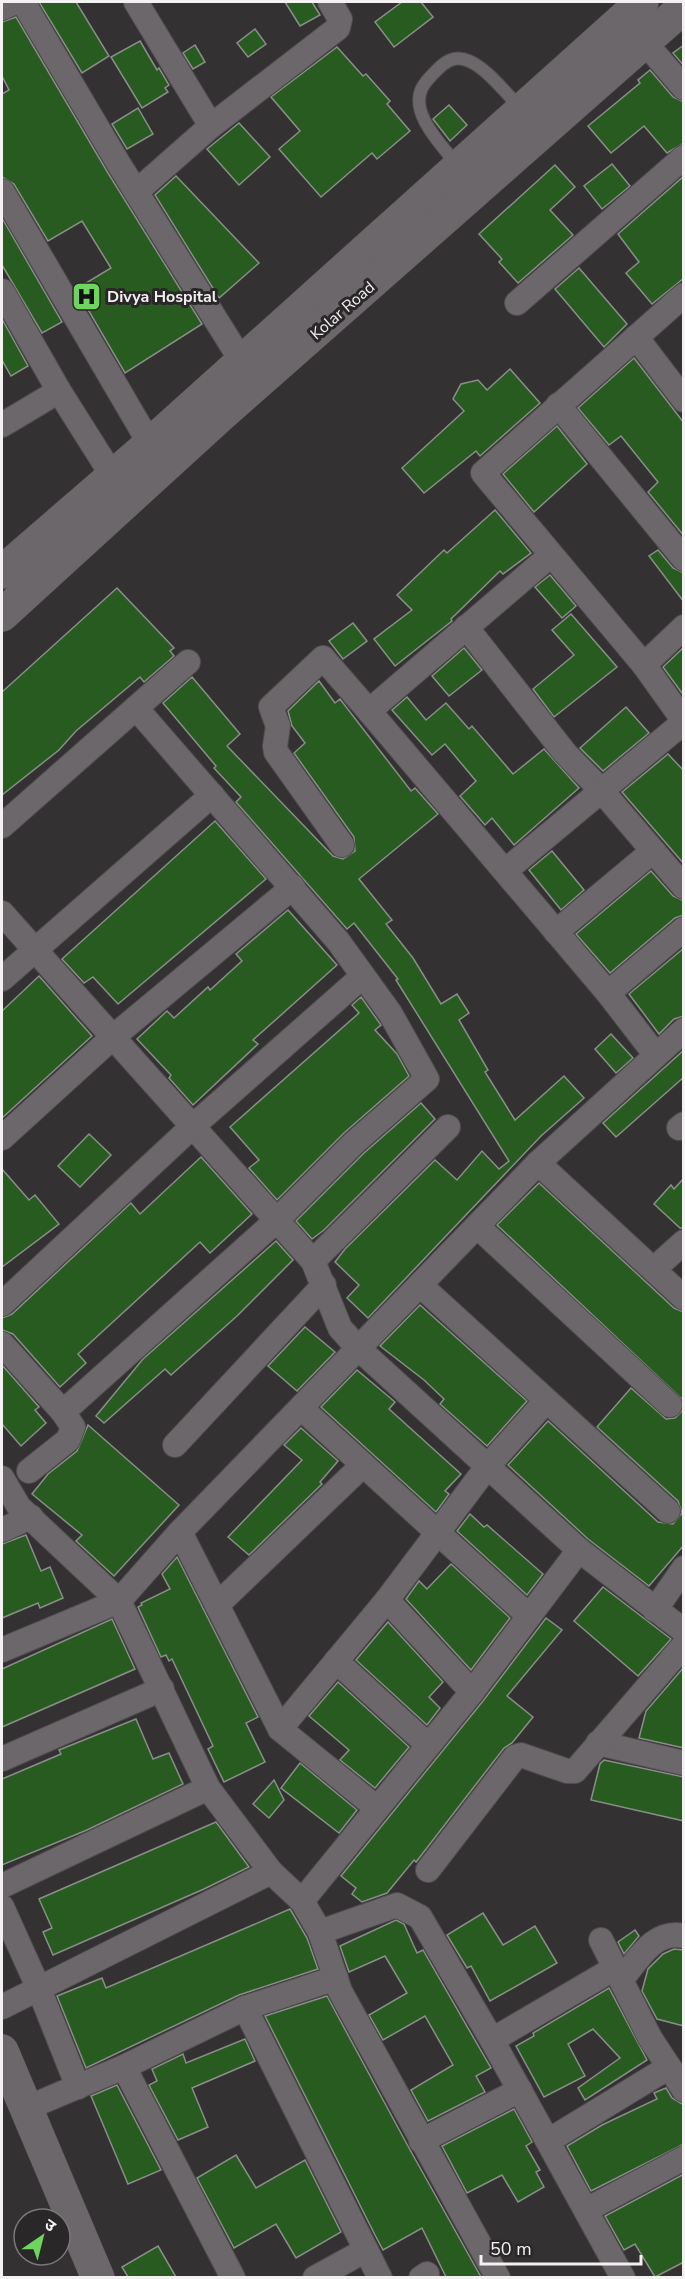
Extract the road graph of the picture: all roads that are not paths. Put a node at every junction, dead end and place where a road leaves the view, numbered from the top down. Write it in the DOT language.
graph roads {
  1 [pos="15,2"];
  2 [pos="23,2"];
  3 [pos="136,2"];
  4 [pos="330,2"];
  5 [pos="684,7"];
  6 [pos="2,8"];
  7 [pos="636,20"];
  8 [pos="684,88"];
  9 [pos="521,109"];
  10 [pos="211,126"];
  11 [pos="684,157"];
  12 [pos="458,166"];
  13 [pos="2,191"];
  14 [pos="136,192"];
  15 [pos="2,291"];
  16 [pos="684,295"];
  17 [pos="517,303"];
  18 [pos="636,337"];
  19 [pos="241,360"];
  20 [pos="59,391"];
  21 [pos="684,400"];
  22 [pos="558,405"];
  23 [pos="2,425"];
  24 [pos="150,444"];
  25 [pos="112,475"];
  26 [pos="551,555"];
  27 [pos="684,558"];
  28 [pos="2,572"];
  29 [pos="2,615"];
  30 [pos="466,627"];
  31 [pos="684,627"];
  32 [pos="188,662"];
  33 [pos="644,665"];
  34 [pos="136,708"];
  35 [pos="369,711"];
  36 [pos="684,721"];
  37 [pos="601,790"];
  38 [pos="212,795"];
  39 [pos="2,826"];
  40 [pos="342,845"];
  41 [pos="653,851"];
  42 [pos="505,871"];
  43 [pos="292,887"];
  44 [pos="684,888"];
  45 [pos="2,913"];
  46 [pos="684,929"];
  47 [pos="556,932"];
  48 [pos="34,949"];
  49 [pos="363,976"];
  50 [pos="2,979"];
  51 [pos="608,993"];
  52 [pos="684,1030"];
  53 [pos="113,1037"];
  54 [pos="655,1054"];
  55 [pos="193,1126"];
  56 [pos="448,1127"];
  57 [pos="2,1138"];
  58 [pos="538,1163"];
  59 [pos="277,1220"];
  60 [pos="478,1227"];
  61 [pos="684,1242"];
  62 [pos="313,1261"];
  63 [pos="654,1269"];
  64 [pos="324,1286"];
  65 [pos="420,1286"];
  66 [pos="684,1298"];
  67 [pos="2,1304"];
  68 [pos="2,1344"];
  69 [pos="358,1348"];
  70 [pos="546,1401"];
  71 [pos="670,1406"];
  72 [pos="301,1408"];
  73 [pos="63,1412"];
  74 [pos="175,1445"];
  75 [pos="363,1465"];
  76 [pos="487,1467"];
  77 [pos="29,1471"];
  78 [pos="2,1478"];
  79 [pos="668,1511"];
  80 [pos="31,1517"];
  81 [pos="2,1530"];
  82 [pos="180,1532"];
  83 [pos="436,1534"];
  84 [pos="579,1550"];
  85 [pos="684,1568"];
  86 [pos="387,1600"];
  87 [pos="119,1601"];
  88 [pos="217,1605"];
  89 [pos="655,1610"];
  90 [pos="529,1616"];
  91 [pos="684,1631"];
  92 [pos="684,1645"];
  93 [pos="2,1650"];
  94 [pos="336,1661"];
  95 [pos="162,1689"];
  96 [pos="472,1692"];
  97 [pos="280,1729"];
  98 [pos="598,1743"];
  99 [pos="428,1745"];
  100 [pos="2,1759"];
  101 [pos="684,1763"];
  102 [pos="208,1788"];
  103 [pos="376,1808"];
  104 [pos="428,1870"];
  105 [pos="271,1872"];
  106 [pos="2,1886"];
  107 [pos="302,1900"];
  108 [pos="2,1907"];
  109 [pos="320,1932"];
  110 [pos="684,1936"];
  111 [pos="601,1940"];
  112 [pos="618,1974"];
  113 [pos="336,1978"];
  114 [pos="39,1989"];
  115 [pos="2,2007"];
  116 [pos="245,2008"];
  117 [pos="492,2040"];
  118 [pos="2,2051"];
  119 [pos="124,2067"];
  120 [pos="669,2067"];
  121 [pos="78,2087"];
  122 [pos="520,2090"];
  123 [pos="684,2090"];
  124 [pos="27,2108"];
  125 [pos="421,2141"];
  126 [pos="548,2141"];
  127 [pos="684,2158"];
  128 [pos="586,2210"];
  129 [pos="366,2250"];
  130 [pos="98,2277"];
  131 [pos="233,2277"];
  132 [pos="315,2277"];
  133 [pos="380,2277"];
  134 [pos="498,2277"];
  135 [pos="623,2277"];
  1 -- 6 [label="street"];
  2 -- 14 [label="street"];
  3 -- 10 [label="street"];
  4 -- 10 [label="street"];
  5 -- 7 [label="main road, Kolar Road"];
  7 -- 8 [label="street"];
  7 -- 9 [label="main road, Kolar Road"];
  7 -- 29 [label="main road, Kolar Road"];
  9 -- 12 [label="main road, Kolar Road"];
  9 -- 12 [label="lane"];
  10 -- 14 [label="street"];
  11 -- 17 [label="street"];
  12 -- 19 [label="main road, Kolar Road"];
  13 -- 24 [label="street"];
  14 -- 19 [label="street"];
  15 -- 20 [label="street"];
  16 -- 18 [label="street"];
  18 -- 21 [label="street"];
  18 -- 22 [label="street"];
  19 -- 24 [label="main road, Kolar Road"];
  20 -- 23 [label="street"];
  20 -- 25 [label="street"];
  22 -- 26 [label="street"];
  22 -- 27 [label="street"];
  24 -- 25 [label="main road, Kolar Road"];
  25 -- 28 [label="main road, Kolar Road"];
  26 -- 30 [label="street"];
  26 -- 33 [label="street"];
  30 -- 35 [label="street"];
  30 -- 37 [label="street"];
  31 -- 33 [label="street"];
  32 -- 34 [label="street"];
  33 -- 36 [label="street"];
  34 -- 38 [label="street"];
  34 -- 39 [label="street"];
  35 -- 40 [label="street"];
  35 -- 42 [label="street"];
  36 -- 37 [label="street"];
  37 -- 41 [label="street"];
  37 -- 42 [label="street"];
  38 -- 43 [label="street"];
  38 -- 48 [label="street"];
  41 -- 44 [label="street"];
  41 -- 47 [label="street"];
  42 -- 47 [label="street"];
  43 -- 49 [label="street"];
  43 -- 53 [label="street"];
  45 -- 48 [label="street"];
  46 -- 51 [label="street"];
  47 -- 51 [label="street"];
  48 -- 50 [label="street"];
  48 -- 53 [label="street"];
  49 -- 55 [label="street"];
  49 -- 59 [label="street"];
  51 -- 54 [label="street"];
  52 -- 54 [label="street"];
  53 -- 55 [label="street"];
  53 -- 57 [label="street"];
  54 -- 58 [label="street"];
  55 -- 59 [label="street"];
  55 -- 67 [label="street"];
  56 -- 62 [label="street"];
  58 -- 60 [label="street"];
  58 -- 63 [label="street"];
  59 -- 62 [label="street"];
  59 -- 73 [label="street"];
  60 -- 65 [label="street"];
  60 -- 71 [label="street"];
  61 -- 63 [label="street"];
  62 -- 64 [label="street"];
  63 -- 66 [label="street"];
  64 -- 69 [label="street"];
  64 -- 74 [label="street"];
  65 -- 69 [label="street"];
  65 -- 70 [label="street"];
  68 -- 73 [label="street"];
  69 -- 72 [label="street"];
  69 -- 76 [label="street"];
  70 -- 76 [label="street"];
  70 -- 79 [label="street"];
  72 -- 75 [label="street"];
  72 -- 82 [label="street"];
  73 -- 77 [label="street"];
  75 -- 83 [label="street"];
  75 -- 88 [label="street"];
  76 -- 83 [label="street"];
  76 -- 84 [label="street"];
  78 -- 80 [label="street"];
  80 -- 81 [label="street"];
  80 -- 87 [label="street"];
  82 -- 87 [label="street"];
  82 -- 88 [label="street"];
  83 -- 86 [label="street"];
  83 -- 90 [label="street"];
  84 -- 89 [label="street"];
  84 -- 90 [label="street"];
  85 -- 89 [label="street"];
  86 -- 94 [label="street"];
  86 -- 96 [label="street"];
  87 -- 93 [label="street"];
  87 -- 95 [label="street"];
  88 -- 97 [label="street"];
  89 -- 91 [label="street"];
  90 -- 96 [label="street"];
  92 -- 98 [label="street"];
  94 -- 97 [label="street"];
  94 -- 99 [label="street"];
  95 -- 100 [label="street"];
  95 -- 102 [label="street"];
  96 -- 99 [label="street"];
  97 -- 103 [label="street"];
  98 -- 101 [label="street"];
  98 -- 104 [label="street"];
  99 -- 103 [label="street"];
  102 -- 105 [label="street"];
  102 -- 106 [label="street"];
  103 -- 107 [label="street"];
  105 -- 107 [label="street"];
  105 -- 114 [label="street"];
  107 -- 109 [label="street"];
  108 -- 114 [label="street"];
  109 -- 113 [label="street"];
  109 -- 117 [label="street"];
  110 -- 112 [label="street"];
  111 -- 112 [label="street"];
  112 -- 117 [label="street"];
  112 -- 120 [label="street"];
  113 -- 116 [label="street"];
  113 -- 125 [label="street"];
  114 -- 115 [label="street"];
  114 -- 121 [label="street"];
  116 -- 119 [label="street"];
  116 -- 129 [label="street"];
  117 -- 122 [label="street"];
  118 -- 124 [label="main road"];
  119 -- 121 [label="street"];
  119 -- 131 [label="street"];
  120 -- 123 [label="street"];
  120 -- 126 [label="street"];
  121 -- 124 [label="street"];
  122 -- 125 [label="street"];
  122 -- 126 [label="street"];
  124 -- 130 [label="main road"];
  125 -- 134 [label="street"];
  126 -- 128 [label="street"];
  127 -- 128 [label="street"];
  128 -- 135 [label="street"];
  129 -- 132 [label="street"];
  129 -- 133 [label="street"];
}
